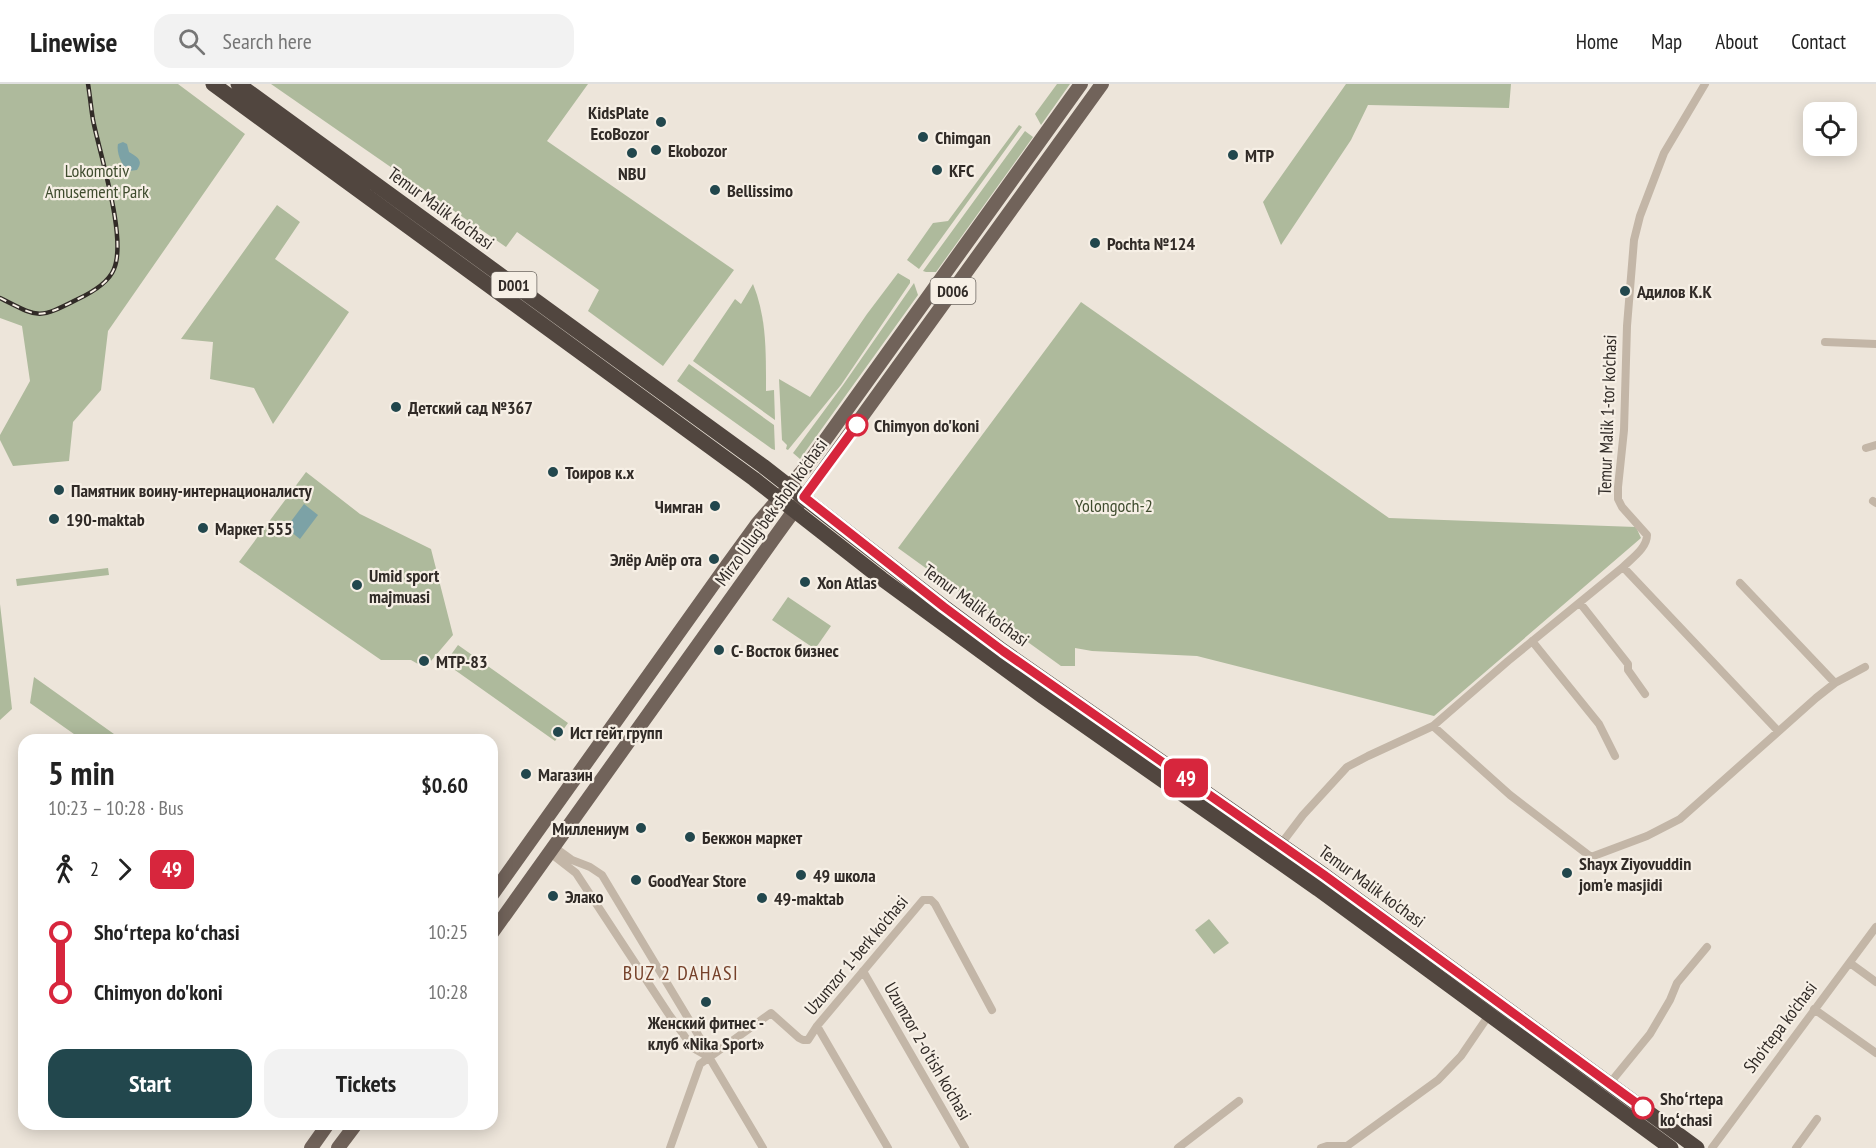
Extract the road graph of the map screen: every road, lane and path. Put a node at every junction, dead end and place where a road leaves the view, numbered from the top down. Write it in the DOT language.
graph roads {
  1 [pos="213,84"];
  2 [pos="238,84"];
  3 [pos="1081,84"];
  4 [pos="1102,84"];
  5 [pos="1705,84"];
  6 [pos="321,144"];
  7 [pos="312,157"];
  8 [pos="384,190"];
  9 [pos="374,202"];
  10 [pos="1825,342"];
  11 [pos="1876,344"];
  12 [pos="884,358"];
  13 [pos="898,368"];
  14 [pos="1876,445"];
  15 [pos="1866,448"];
  16 [pos="790,486"];
  17 [pos="804,497"];
  18 [pos="779,499"];
  19 [pos="794,510"];
  20 [pos="1623,567"];
  21 [pos="1740,584"];
  22 [pos="1580,603"];
  23 [pos="1532,641"];
  24 [pos="1865,667"];
  25 [pos="649,676"];
  26 [pos="1835,683"];
  27 [pos="667,688"];
  28 [pos="1645,694"];
  29 [pos="1433,726"];
  30 [pos="1778,731"];
  31 [pos="597,748"];
  32 [pos="1615,756"];
  33 [pos="615,761"];
  34 [pos="1281,844"];
  35 [pos="551,850"];
  36 [pos="498,887"];
  37 [pos="498,925"];
  38 [pos="1876,927"];
  39 [pos="1707,947"];
  40 [pos="1850,963"];
  41 [pos="863,971"];
  42 [pos="1876,982"];
  43 [pos="1814,1009"];
  44 [pos="992,1010"];
  45 [pos="1489,1015"];
  46 [pos="817,1026"];
  47 [pos="1876,1053"];
  48 [pos="709,1057"];
  49 [pos="1610,1083"];
  50 [pos="1239,1101"];
  51 [pos="1652,1115"];
  52 [pos="1817,1119"];
  53 [pos="1642,1127"];
  54 [pos="324,1130"];
  55 [pos="352,1130"];
  56 [pos="311,1148"];
  57 [pos="338,1148"];
  58 [pos="669,1148"];
  59 [pos="763,1148"];
  60 [pos="888,1148"];
  61 [pos="965,1148"];
  62 [pos="1178,1148"];
  63 [pos="1321,1148"];
  64 [pos="1665,1148"];
  65 [pos="1671,1148"];
  66 [pos="1697,1148"];
  67 [pos="1712,1148"];
  68 [pos="1796,1148"];
  1 -- 7 [label="highway, Temur Malik ko'chasi / D001"];
  2 -- 6 [label="highway, Temur Malik ko'chasi / D001"];
  3 -- 12 [label="main road, Mirzo Ulug'bek shoh ko'chasi / D006"];
  4 -- 13 [label="main road, Mirzo Ulug'bek shoh ko'chasi / D006"];
  5 -- 20 [label="street, Temur Malik 1-tor ko'chasi"];
  6 -- 7 [label="highway"];
  6 -- 8 [label="highway, Temur Malik ko'chasi / D001"];
  7 -- 9 [label="highway, Temur Malik ko'chasi / D001"];
  8 -- 9 [label="highway"];
  8 -- 16 [label="highway, Temur Malik ko'chasi / D001"];
  9 -- 18 [label="highway, Temur Malik ko'chasi / D001"];
  10 -- 11 [label="street"];
  12 -- 13 [label="main road"];
  12 -- 16 [label="main road, Mirzo Ulug'bek shoh ko'chasi / D006"];
  13 -- 17 [label="main road, Mirzo Ulug'bek shoh ko'chasi / D006"];
  14 -- 15 [label="street"];
  16 -- 17 [label="highway, Temur Malik ko'chasi / D001"];
  16 -- 18 [label="main road, Mirzo Ulug'bek shoh ko'chasi"];
  17 -- 19 [label="main road, Mirzo Ulug'bek shoh ko'chasi"];
  17 -- 34 [label="highway, Temur Malik ko'chasi / D001"];
  18 -- 19 [label="highway, Temur Malik ko'chasi / D001"];
  18 -- 25 [label="main road, Mirzo Ulug'bek shoh ko'chasi"];
  19 -- 27 [label="main road, Mirzo Ulug'bek shoh ko'chasi"];
  19 -- 45 [label="highway, Temur Malik ko'chasi / D001"];
  20 -- 22 [label="street, Temur Malik 1-tor ko'chasi"];
  20 -- 30 [label="street"];
  21 -- 26 [label="street"];
  22 -- 23 [label="street, Temur Malik 1-tor ko'chasi"];
  22 -- 28 [label="street"];
  23 -- 29 [label="street, Temur Malik 1-tor ko'chasi"];
  23 -- 32 [label="street"];
  24 -- 26 [label="street"];
  25 -- 27 [label="main road"];
  25 -- 31 [label="main road, Mirzo Ulug'bek shoh ko'chasi"];
  26 -- 30 [label="street"];
  27 -- 33 [label="main road, Mirzo Ulug'bek shoh ko'chasi"];
  29 -- 30 [label="street"];
  29 -- 34 [label="street, Temur Malik 1-tor ko'chasi"];
  31 -- 33 [label="main road"];
  31 -- 36 [label="main road, Mirzo Ulug'bek shoh ko'chasi"];
  33 -- 35 [label="main road, Mirzo Ulug'bek shoh ko'chasi"];
  34 -- 49 [label="highway, Temur Malik ko'chasi / D001"];
  35 -- 37 [label="main road, Mirzo Ulug'bek shoh ko'chasi"];
  35 -- 48 [label="street"];
  35 -- 48 [label="street"];
  38 -- 40 [label="street, Sho'rtepa ko'chasi"];
  39 -- 49 [label="street"];
  40 -- 42 [label="street"];
  40 -- 43 [label="street, Sho'rtepa ko'chasi"];
  41 -- 44 [label="street, Uzumzor 1-berk ko'chasi"];
  41 -- 46 [label="street, Uzumzor 1-berk ko'chasi"];
  41 -- 61 [label="street, Uzumzor 2-o'tish ko'chasi"];
  43 -- 47 [label="street"];
  43 -- 67 [label="street, Sho'rtepa ko'chasi"];
  45 -- 53 [label="highway, Temur Malik ko'chasi / D001"];
  45 -- 63 [label="street"];
  46 -- 48 [label="street, Uzumzor 1-berk ko'chasi"];
  46 -- 60 [label="street"];
  48 -- 58 [label="street"];
  48 -- 59 [label="street"];
  49 -- 51 [label="highway, Temur Malik ko'chasi / D001"];
  50 -- 62 [label="street"];
  51 -- 66 [label="highway, Temur Malik ko'chasi / D001"];
  51 -- 67 [label="highway"];
  52 -- 68 [label="street"];
  53 -- 64 [label="highway"];
  53 -- 65 [label="highway, Temur Malik ko'chasi / D001"];
  54 -- 56 [label="main road"];
  55 -- 57 [label="main road"];
}
